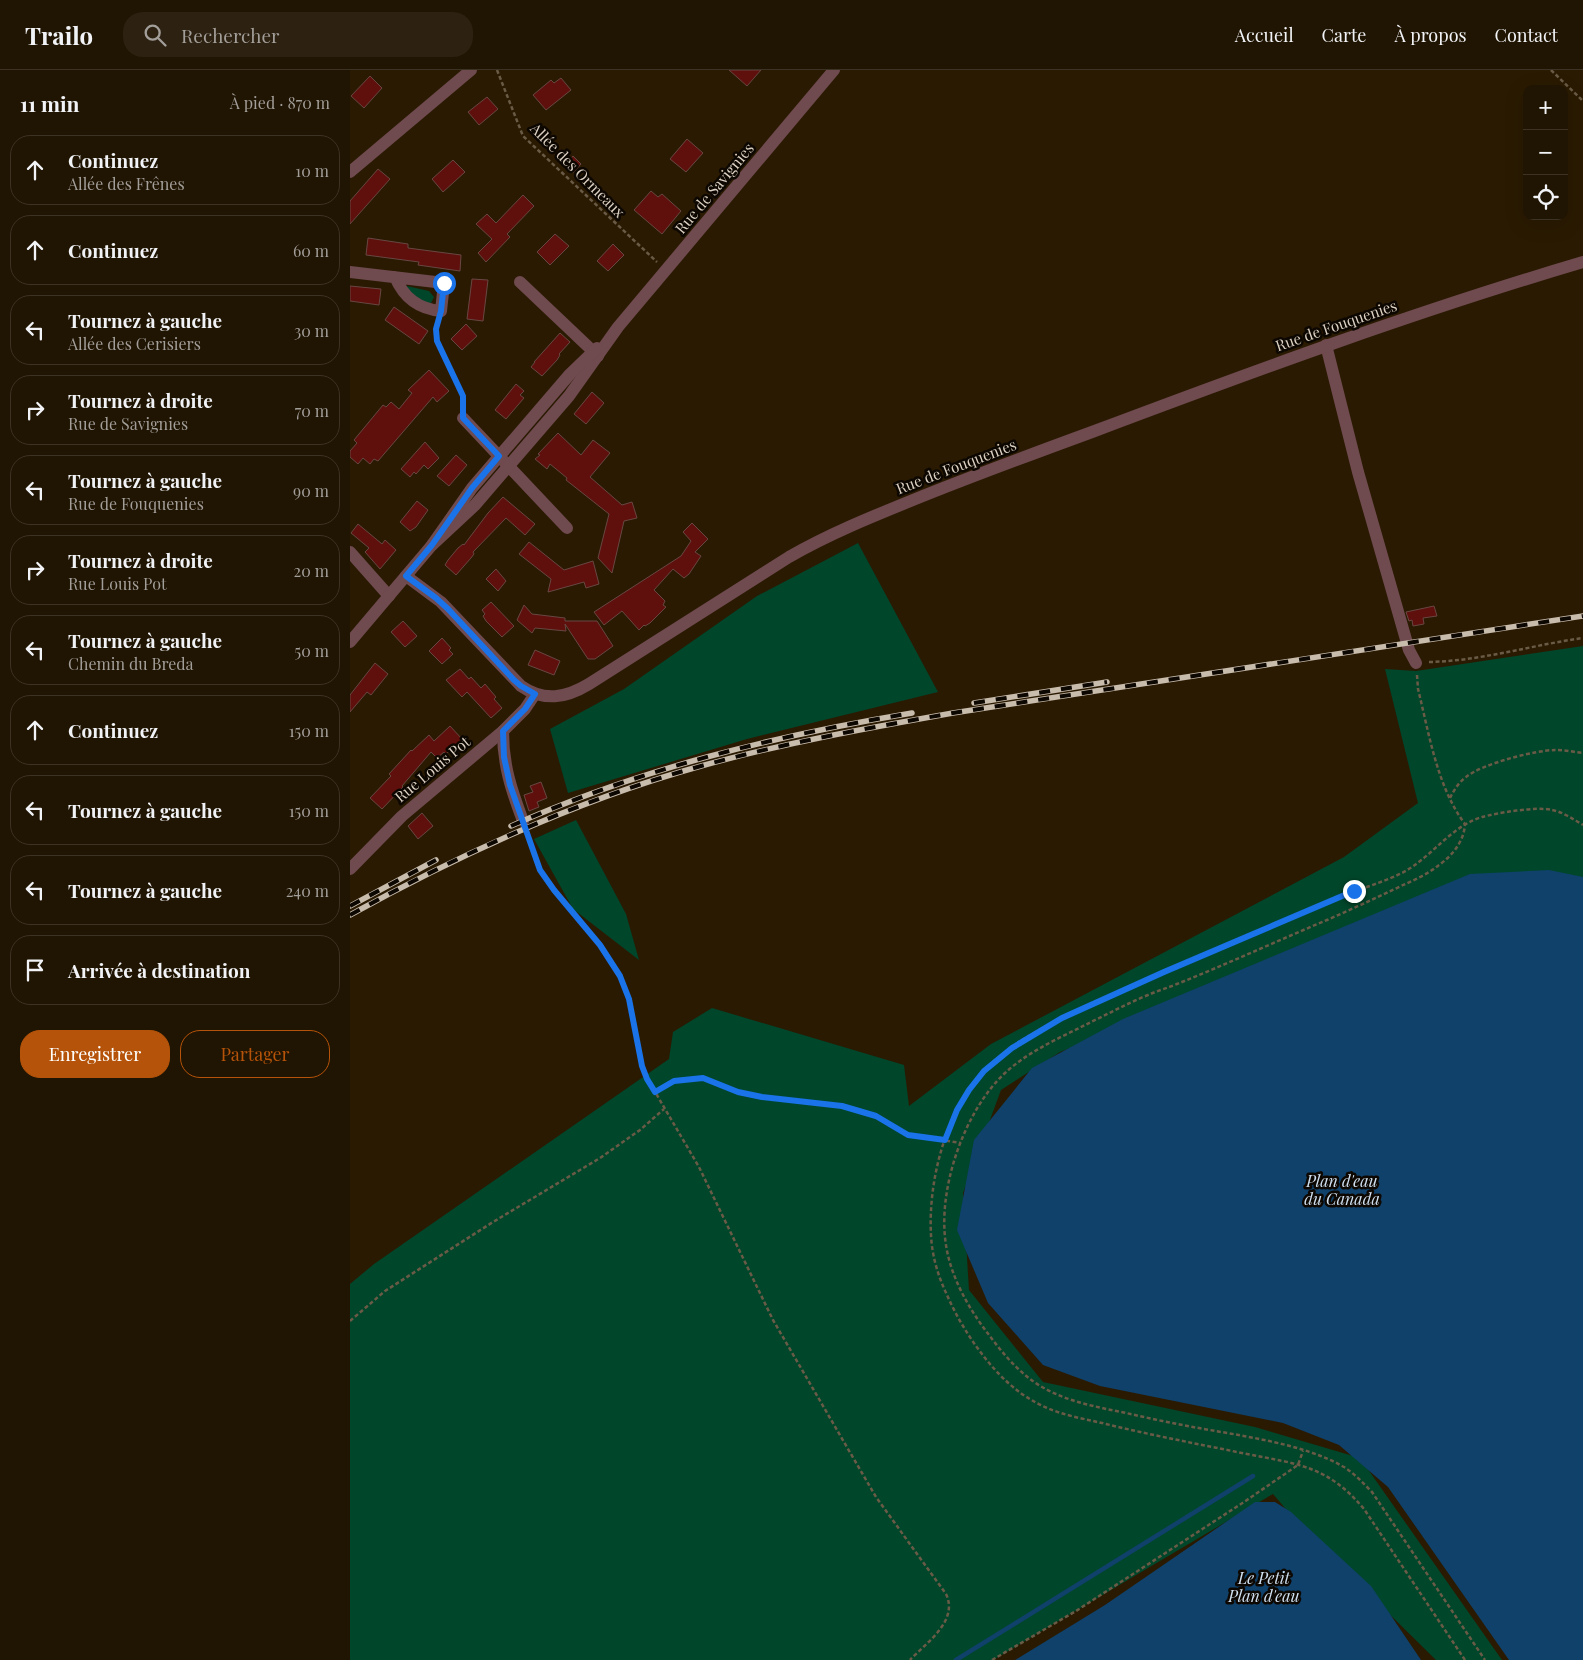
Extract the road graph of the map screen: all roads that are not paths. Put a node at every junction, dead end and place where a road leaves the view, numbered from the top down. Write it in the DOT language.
graph roads {
  1 [pos="471,70"];
  2 [pos="834,70"];
  3 [pos="350,172"];
  4 [pos="1583,262"];
  5 [pos="350,272"];
  6 [pos="395,277"];
  7 [pos="520,282"];
  8 [pos="1326,345"];
  9 [pos="595,354"];
  10 [pos="463,418"];
  11 [pos="499,456"];
  12 [pos="509,466"];
  13 [pos="567,528"];
  14 [pos="432,545"];
  15 [pos="350,552"];
  16 [pos="406,576"];
  17 [pos="389,596"];
  18 [pos="350,642"];
  19 [pos="1416,663"];
  20 [pos="535,694"];
  21 [pos="503,731"];
  22 [pos="523,821"];
  23 [pos="350,870"];
  1 -- 3 [label="street"];
  2 -- 9 [label="street, Rue de Savignies"];
  4 -- 8 [label="street, Rue de Fouquenies"];
  5 -- 6 [label="street"];
  6 -- 6 [label="street"];
  7 -- 9 [label="street"];
  8 -- 19 [label="street"];
  8 -- 20 [label="street, Rue de Fouquenies"];
  9 -- 11 [label="street, Rue de Savignies"];
  9 -- 12 [label="street, Rue de Savignies"];
  10 -- 11 [label="street"];
  11 -- 12 [label="street"];
  11 -- 14 [label="street, Rue de Savignies"];
  12 -- 13 [label="street"];
  12 -- 14 [label="street, Rue de Savignies"];
  14 -- 16 [label="street, Rue de Savignies"];
  15 -- 17 [label="street"];
  16 -- 17 [label="street, Rue de Savignies"];
  16 -- 20 [label="street"];
  17 -- 18 [label="street, Rue de Savignies"];
  20 -- 21 [label="street, Rue Louis Pot"];
  21 -- 22 [label="street"];
  21 -- 23 [label="street, Rue Louis Pot"];
}
